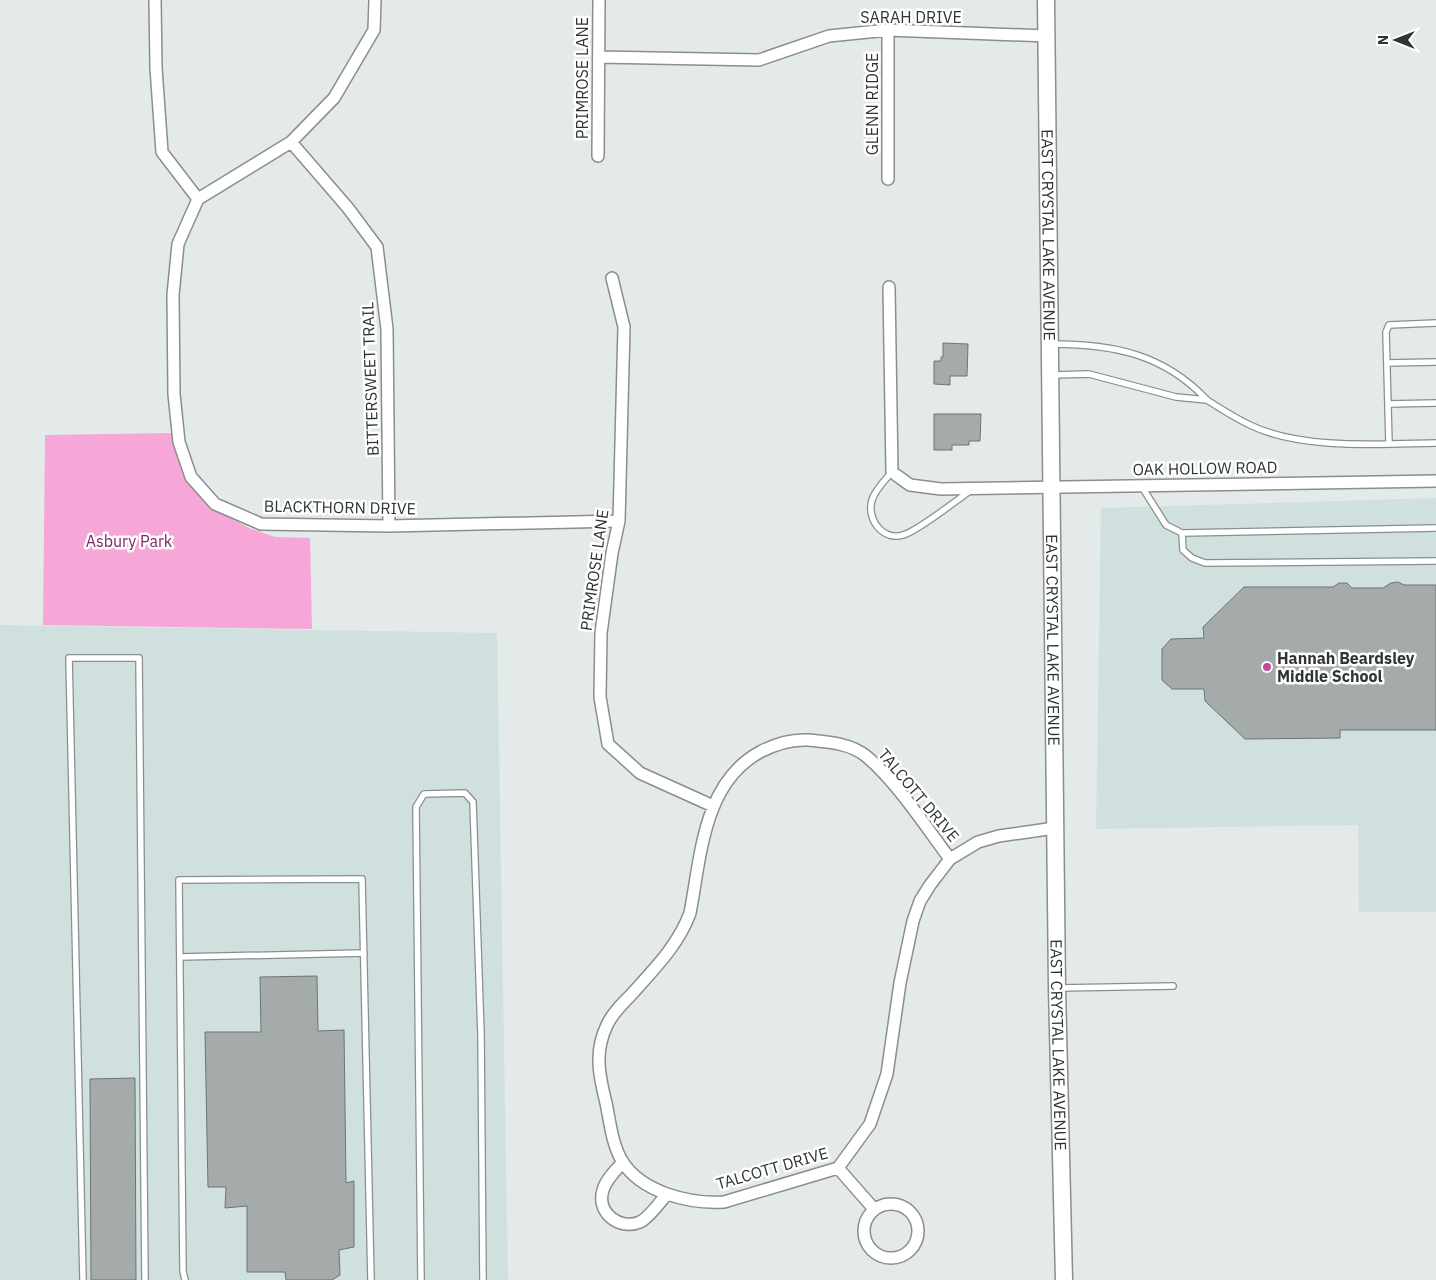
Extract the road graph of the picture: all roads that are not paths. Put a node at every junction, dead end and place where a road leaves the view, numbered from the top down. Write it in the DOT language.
graph roads {
  1 [pos="155,0"];
  2 [pos="375,0"];
  3 [pos="598,0"];
  4 [pos="1046,0"];
  5 [pos="888,30"];
  6 [pos="1046,36"];
  7 [pos="599,57"];
  8 [pos="291,142"];
  9 [pos="598,156"];
  10 [pos="888,178"];
  11 [pos="198,199"];
  12 [pos="612,278"];
  13 [pos="889,287"];
  14 [pos="1436,323"];
  15 [pos="1050,344"];
  16 [pos="1436,362"];
  17 [pos="1387,363"];
  18 [pos="1050,375"];
  19 [pos="1207,400"];
  20 [pos="1436,403"];
  21 [pos="1388,404"];
  22 [pos="1436,443"];
  23 [pos="1389,444"];
  24 [pos="892,472"];
  25 [pos="1436,480"];
  26 [pos="1140,485"];
  27 [pos="1052,486"];
  28 [pos="974,488"];
  29 [pos="619,521"];
  30 [pos="389,526"];
  31 [pos="1436,528"];
  32 [pos="1182,533"];
  33 [pos="1436,561"];
  34 [pos="713,806"];
  35 [pos="1055,828"];
  36 [pos="950,859"];
  37 [pos="364,953"];
  38 [pos="180,957"];
  39 [pos="1173,986"];
  40 [pos="1057,988"];
  41 [pos="623,1162"];
  42 [pos="838,1168"];
  43 [pos="667,1194"];
  44 [pos="874,1209"];
  45 [pos="83,1280"];
  46 [pos="145,1280"];
  47 [pos="185,1280"];
  48 [pos="371,1280"];
  49 [pos="421,1280"];
  50 [pos="483,1280"];
  51 [pos="1064,1280"];
  1 -- 11 [label="street"];
  2 -- 8 [label="street"];
  3 -- 7 [label="street, PRIMROSE LANE"];
  4 -- 6 [label="street, EAST CRYSTAL LAKE AVENUE"];
  5 -- 6 [label="street, SARAH DRIVE"];
  5 -- 7 [label="street, SARAH DRIVE"];
  5 -- 10 [label="street, GLENN RIDGE"];
  6 -- 15 [label="street, EAST CRYSTAL LAKE AVENUE"];
  7 -- 9 [label="street, PRIMROSE LANE"];
  8 -- 11 [label="street"];
  8 -- 30 [label="street, BITTERSWEET TRAIL"];
  11 -- 30 [label="street, BLACKTHORN DRIVE"];
  12 -- 29 [label="street, PRIMROSE LANE"];
  13 -- 24 [label="street"];
  14 -- 17 [label="lane"];
  15 -- 18 [label="street, EAST CRYSTAL LAKE AVENUE"];
  15 -- 19 [label="lane"];
  16 -- 17 [label="lane"];
  17 -- 21 [label="lane"];
  18 -- 19 [label="lane"];
  18 -- 27 [label="street, EAST CRYSTAL LAKE AVENUE"];
  19 -- 23 [label="lane"];
  20 -- 21 [label="lane"];
  21 -- 23 [label="lane"];
  22 -- 23 [label="lane"];
  24 -- 28 [label="street, OAK HOLLOW ROAD"];
  24 -- 28 [label="lane"];
  25 -- 26 [label="street, OAK HOLLOW ROAD"];
  26 -- 27 [label="street, OAK HOLLOW ROAD"];
  26 -- 32 [label="lane"];
  27 -- 28 [label="street, OAK HOLLOW ROAD"];
  27 -- 35 [label="street, EAST CRYSTAL LAKE AVENUE"];
  29 -- 30 [label="street, BLACKTHORN DRIVE"];
  29 -- 34 [label="street, PRIMROSE LANE"];
  31 -- 32 [label="lane"];
  32 -- 33 [label="lane"];
  34 -- 36 [label="street, TALCOTT DRIVE"];
  34 -- 41 [label="street, TALCOTT DRIVE"];
  35 -- 36 [label="street"];
  35 -- 40 [label="street, EAST CRYSTAL LAKE AVENUE"];
  36 -- 42 [label="street, TALCOTT DRIVE"];
  37 -- 38 [label="lane"];
  37 -- 38 [label="lane"];
  37 -- 48 [label="lane"];
  38 -- 47 [label="lane"];
  39 -- 40 [label="lane"];
  40 -- 51 [label="street, EAST CRYSTAL LAKE AVENUE"];
  41 -- 43 [label="street, TALCOTT DRIVE"];
  41 -- 43 [label="street"];
  42 -- 43 [label="street, TALCOTT DRIVE"];
  42 -- 44 [label="street"];
  44 -- 44 [label="street"];
  45 -- 46 [label="lane"];
  49 -- 50 [label="lane"];
}
